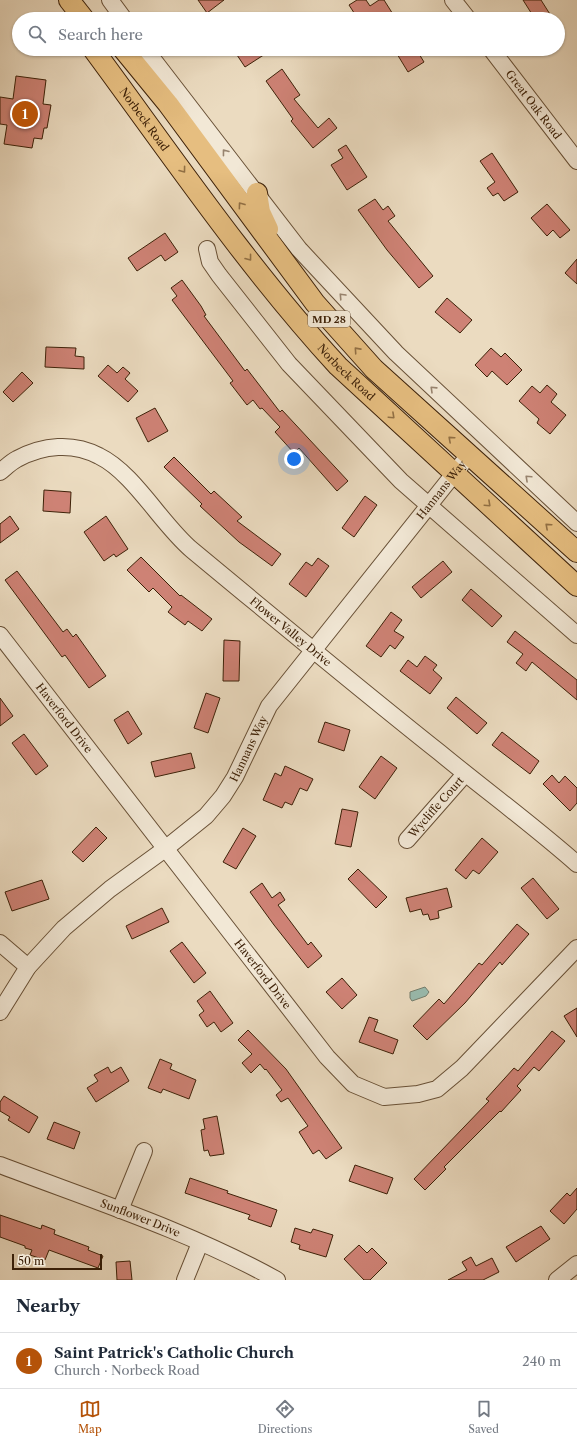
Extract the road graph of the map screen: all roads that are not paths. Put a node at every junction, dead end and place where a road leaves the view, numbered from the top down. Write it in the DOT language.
graph roads {
  1 [pos="56,0"];
  2 [pos="69,0"];
  3 [pos="86,0"];
  4 [pos="110,0"];
  5 [pos="453,0"];
  6 [pos="65,12"];
  7 [pos="78,12"];
  8 [pos="95,12"];
  9 [pos="119,12"];
  10 [pos="462,12"];
  11 [pos="98,56"];
  12 [pos="136,56"];
  13 [pos="139,56"];
  14 [pos="496,56"];
  15 [pos="160,70"];
  16 [pos="577,161"];
  17 [pos="257,193"];
  18 [pos="207,249"];
  19 [pos="286,262"];
  20 [pos="468,455"];
  21 [pos="0,472"];
  22 [pos="454,474"];
  23 [pos="429,504"];
  24 [pos="577,523"];
  25 [pos="577,552"];
  26 [pos="577,586"];
  27 [pos="577,634"];
  28 [pos="0,635"];
  29 [pos="312,650"];
  30 [pos="465,774"];
  31 [pos="407,840"];
  32 [pos="165,849"];
  33 [pos="577,864"];
  34 [pos="0,943"];
  35 [pos="577,948"];
  36 [pos="28,967"];
  37 [pos="0,1012"];
  38 [pos="144,1151"];
  39 [pos="0,1165"];
  40 [pos="120,1210"];
  41 [pos="200,1243"];
  42 [pos="577,1264"];
  43 [pos="185,1280"];
  44 [pos="277,1280"];
  45 [pos="557,1280"];
  1 -- 6 [label="main road"];
  2 -- 7 [label="main road"];
  3 -- 8 [label="main road"];
  4 -- 9 [label="street"];
  5 -- 10 [label="street"];
  11 -- 22 [label="main road, Norbeck Road / MD 28, one-way"];
  19 -- 12 [label="main road, Norbeck Road / MD 28, one-way"];
  13 -- 15 [label="main road"];
  14 -- 16 [label="street, Great Oak Road"];
  17 -- 15 [label="street, one-way"];
  17 -- 19 [label="main road"];
  24 -- 17 [label="street, one-way"];
  18 -- 23 [label="street"];
  20 -- 19 [label="main road, Norbeck Road / MD 28, one-way"];
  20 -- 22 [label="street, Hannans Way"];
  25 -- 20 [label="main road, Norbeck Road / MD 28, one-way"];
  21 -- 29 [label="street, Flower Valley Drive"];
  22 -- 23 [label="street, Hannans Way"];
  22 -- 26 [label="main road, Norbeck Road / MD 28, one-way"];
  23 -- 27 [label="street"];
  23 -- 29 [label="street, Hannans Way"];
  28 -- 32 [label="street, Haverford Drive"];
  29 -- 30 [label="street, Flower Valley Drive"];
  29 -- 32 [label="street, Hannans Way"];
  30 -- 31 [label="street, Wycliffe Court"];
  30 -- 33 [label="street, Flower Valley Drive"];
  32 -- 35 [label="street, Haverford Drive"];
  32 -- 36 [label="street, Hannans Way"];
  34 -- 36 [label="street"];
  36 -- 37 [label="street, Hannans Way"];
  38 -- 40 [label="street"];
  39 -- 40 [label="street, Sunflower Drive"];
  40 -- 41 [label="street, Sunflower Drive"];
  41 -- 43 [label="street"];
  41 -- 44 [label="street, Sunflower Drive"];
  42 -- 45 [label="street"];
}
